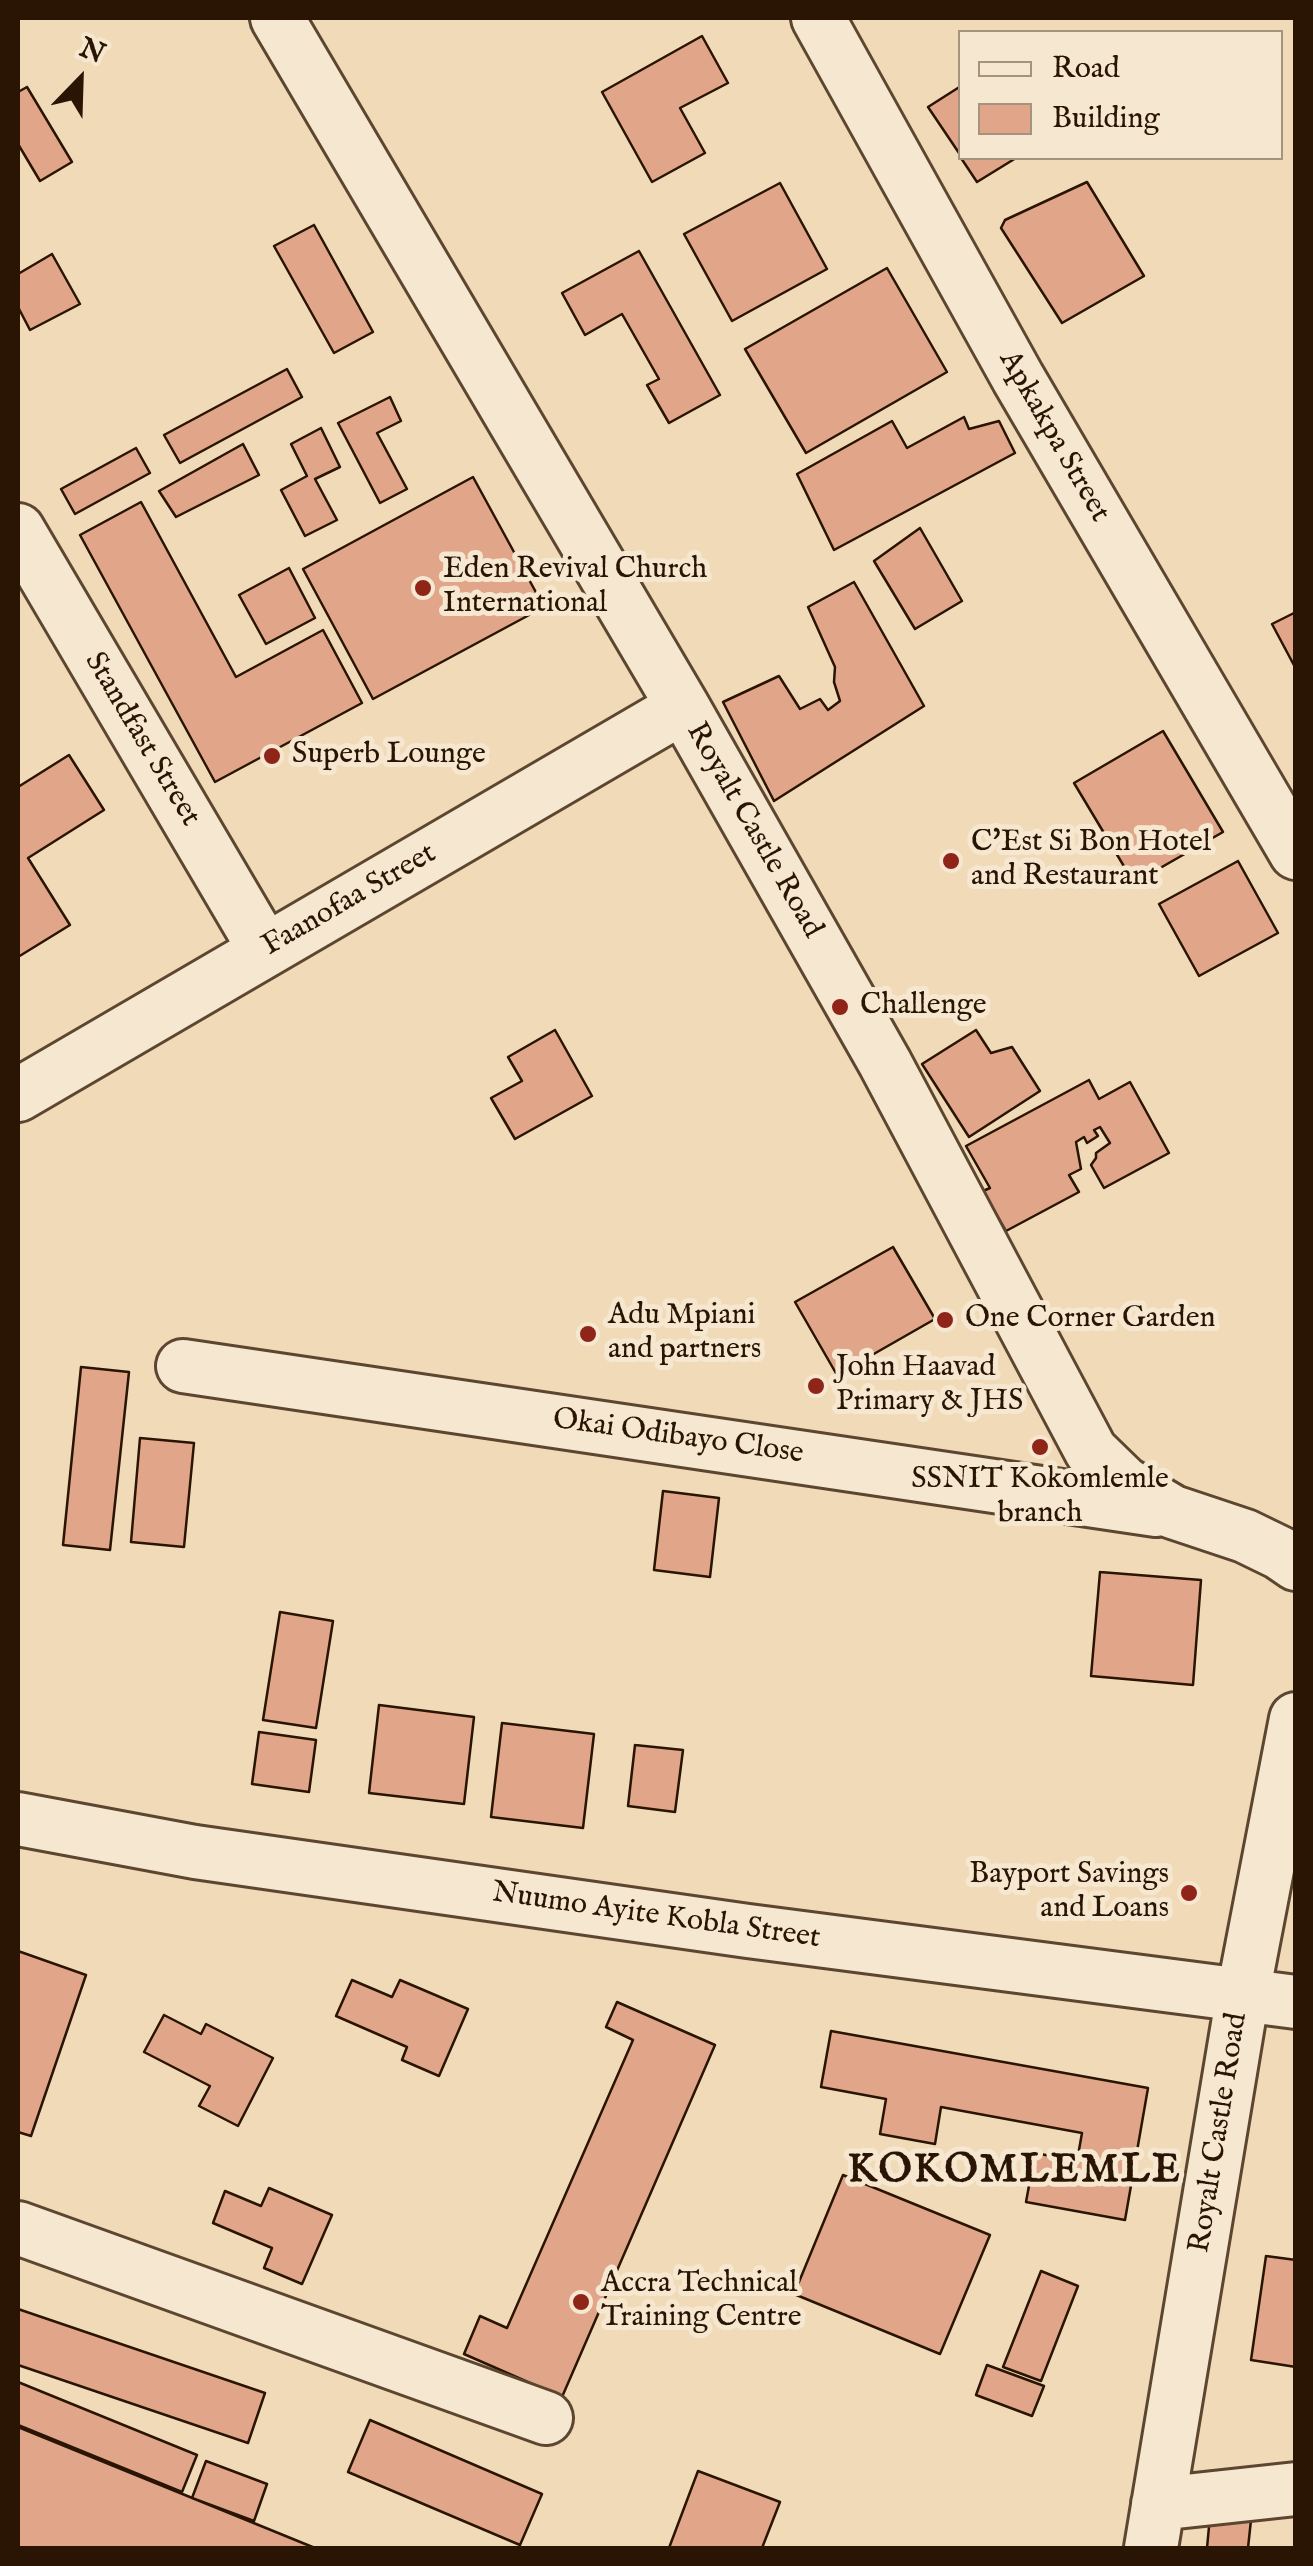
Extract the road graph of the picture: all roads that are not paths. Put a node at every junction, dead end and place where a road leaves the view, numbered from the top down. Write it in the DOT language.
graph roads {
  1 [pos="278,18"];
  2 [pos="818,18"];
  3 [pos="18,530"];
  4 [pos="683,707"];
  5 [pos="1296,853"];
  6 [pos="265,950"];
  7 [pos="18,1095"];
  8 [pos="183,1366"];
  9 [pos="1173,1512"];
  10 [pos="1296,1564"];
  11 [pos="1296,1718"];
  12 [pos="18,1819"];
  13 [pos="1243,1994"];
  14 [pos="1296,2002"];
  15 [pos="18,2228"];
  16 [pos="546,2418"];
  17 [pos="1296,2489"];
  18 [pos="1154,2526"];
  1 -- 4 [label="street, Royalt Castle Road"];
  2 -- 5 [label="street, Apkakpa Street"];
  3 -- 6 [label="street, Standfast Street"];
  4 -- 6 [label="street, Faanofaa Street"];
  4 -- 9 [label="street, Royalt Castle Road"];
  6 -- 7 [label="street, Faanofaa Street"];
  8 -- 9 [label="street, Okai Odibayo Close"];
  9 -- 10 [label="street, Royalt Castle Road"];
  11 -- 13 [label="street, Royalt Castle Road"];
  12 -- 13 [label="street, Nuumo Ayite Kobla Street"];
  13 -- 14 [label="street, Nuumo Ayite Kobla Street"];
  13 -- 18 [label="street, Royalt Castle Road"];
  15 -- 16 [label="street"];
  17 -- 18 [label="street"];
}
